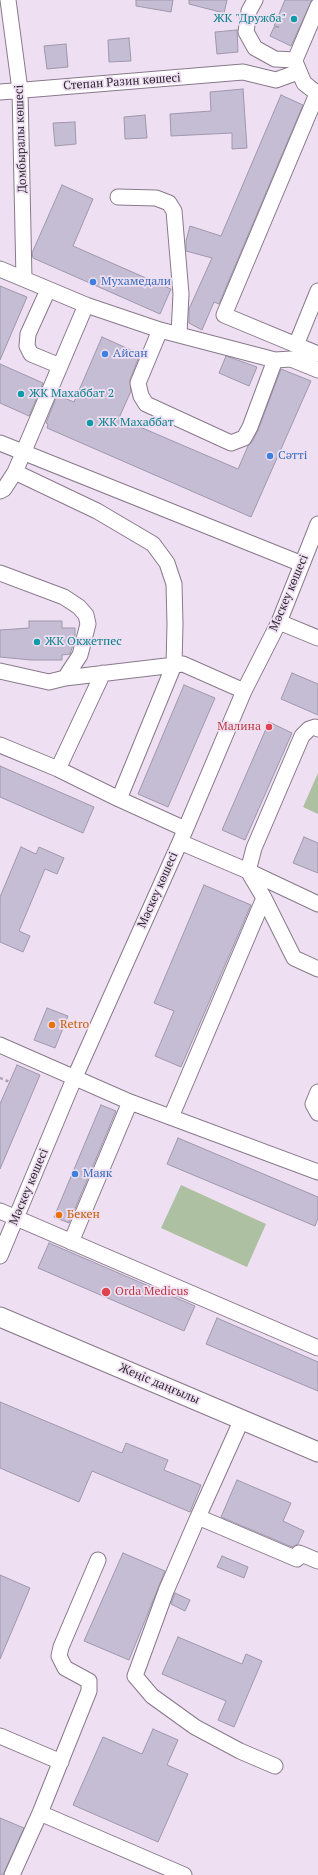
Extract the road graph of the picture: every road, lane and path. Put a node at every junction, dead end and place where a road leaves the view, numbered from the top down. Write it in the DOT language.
graph roads {
  1 [pos="8,0"];
  2 [pos="255,0"];
  3 [pos="318,6"];
  4 [pos="296,66"];
  5 [pos="20,90"];
  6 [pos="0,92"];
  7 [pos="318,94"];
  8 [pos="118,197"];
  9 [pos="0,269"];
  10 [pos="24,279"];
  11 [pos="48,290"];
  12 [pos="318,291"];
  13 [pos="86,306"];
  14 [pos="160,330"];
  15 [pos="179,334"];
  16 [pos="296,345"];
  17 [pos="318,354"];
  18 [pos="275,360"];
  19 [pos="60,366"];
  20 [pos="318,370"];
  21 [pos="0,443"];
  22 [pos="22,452"];
  23 [pos="15,472"];
  24 [pos="0,491"];
  25 [pos="318,524"];
  26 [pos="302,564"];
  27 [pos="0,573"];
  28 [pos="279,622"];
  29 [pos="318,638"];
  30 [pos="174,665"];
  31 [pos="0,671"];
  32 [pos="104,673"];
  33 [pos="64,678"];
  34 [pos="244,691"];
  35 [pos="318,729"];
  36 [pos="0,745"];
  37 [pos="58,769"];
  38 [pos="119,799"];
  39 [pos="182,836"];
  40 [pos="248,871"];
  41 [pos="264,898"];
  42 [pos="318,904"];
  43 [pos="318,969"];
  44 [pos="1,1050"];
  45 [pos="0,1078"];
  46 [pos="74,1079"];
  47 [pos="10,1082"];
  48 [pos="318,1092"];
  49 [pos="130,1102"];
  50 [pos="318,1113"];
  51 [pos="171,1117"];
  52 [pos="318,1172"];
  53 [pos="0,1211"];
  54 [pos="16,1218"];
  55 [pos="71,1242"];
  56 [pos="0,1256"];
  57 [pos="0,1317"];
  58 [pos="318,1348"];
  59 [pos="242,1419"];
  60 [pos="318,1452"];
  61 [pos="198,1517"];
  62 [pos="98,1560"];
  63 [pos="318,1561"];
  64 [pos="0,1736"];
  65 [pos="61,1762"];
  66 [pos="275,1766"];
  67 [pos="40,1813"];
  68 [pos="12,1875"];
  69 [pos="184,1875"];
  1 -- 5 [label="street, Домбыралы көшесі"];
  2 -- 4 [label="street"];
  3 -- 4 [label="street"];
  4 -- 5 [label="street, Степан Разин көшесі"];
  4 -- 7 [label="street"];
  5 -- 6 [label="street, Степан Разин көшесі"];
  5 -- 10 [label="street, Домбыралы көшесі"];
  7 -- 16 [label="street"];
  8 -- 15 [label="street"];
  9 -- 10 [label="street"];
  10 -- 11 [label="street"];
  11 -- 13 [label="street"];
  11 -- 19 [label="street"];
  12 -- 16 [label="street"];
  13 -- 14 [label="street"];
  13 -- 19 [label="street"];
  14 -- 15 [label="street"];
  14 -- 18 [label="street"];
  15 -- 18 [label="street"];
  16 -- 17 [label="street"];
  18 -- 20 [label="street"];
  19 -- 22 [label="street"];
  21 -- 22 [label="street"];
  22 -- 23 [label="street"];
  22 -- 26 [label="street"];
  23 -- 24 [label="street"];
  23 -- 30 [label="street"];
  25 -- 26 [label="street, Мәскеу көшесі"];
  26 -- 28 [label="street, Мәскеу көшесі"];
  27 -- 33 [label="street"];
  28 -- 29 [label="street"];
  28 -- 34 [label="street, Мәскеу көшесі"];
  30 -- 32 [label="street"];
  30 -- 34 [label="street"];
  30 -- 38 [label="street"];
  31 -- 33 [label="street"];
  32 -- 33 [label="street"];
  32 -- 37 [label="street"];
  34 -- 39 [label="street, Мәскеу көшесі"];
  35 -- 40 [label="street"];
  36 -- 37 [label="street"];
  37 -- 38 [label="street"];
  38 -- 39 [label="street"];
  39 -- 40 [label="street"];
  39 -- 46 [label="street, Мәскеу көшесі"];
  40 -- 41 [label="street"];
  40 -- 42 [label="street"];
  41 -- 43 [label="street"];
  41 -- 51 [label="street"];
  44 -- 46 [label="street"];
  45 -- 47 [label="path"];
  46 -- 49 [label="street"];
  46 -- 54 [label="street, Мәскеу көшесі"];
  48 -- 50 [label="street"];
  49 -- 51 [label="street"];
  49 -- 55 [label="street"];
  51 -- 52 [label="street"];
  53 -- 54 [label="street"];
  54 -- 55 [label="street"];
  54 -- 56 [label="street, Мәскеу көшесі"];
  55 -- 58 [label="street"];
  57 -- 59 [label="main road, Жеңіс даңғылы"];
  59 -- 60 [label="main road, Жеңіс даңғылы"];
  59 -- 61 [label="street"];
  61 -- 63 [label="street"];
  61 -- 66 [label="street"];
  62 -- 65 [label="street"];
  64 -- 65 [label="street"];
  65 -- 67 [label="street"];
  67 -- 68 [label="street"];
  67 -- 69 [label="street"];
}
